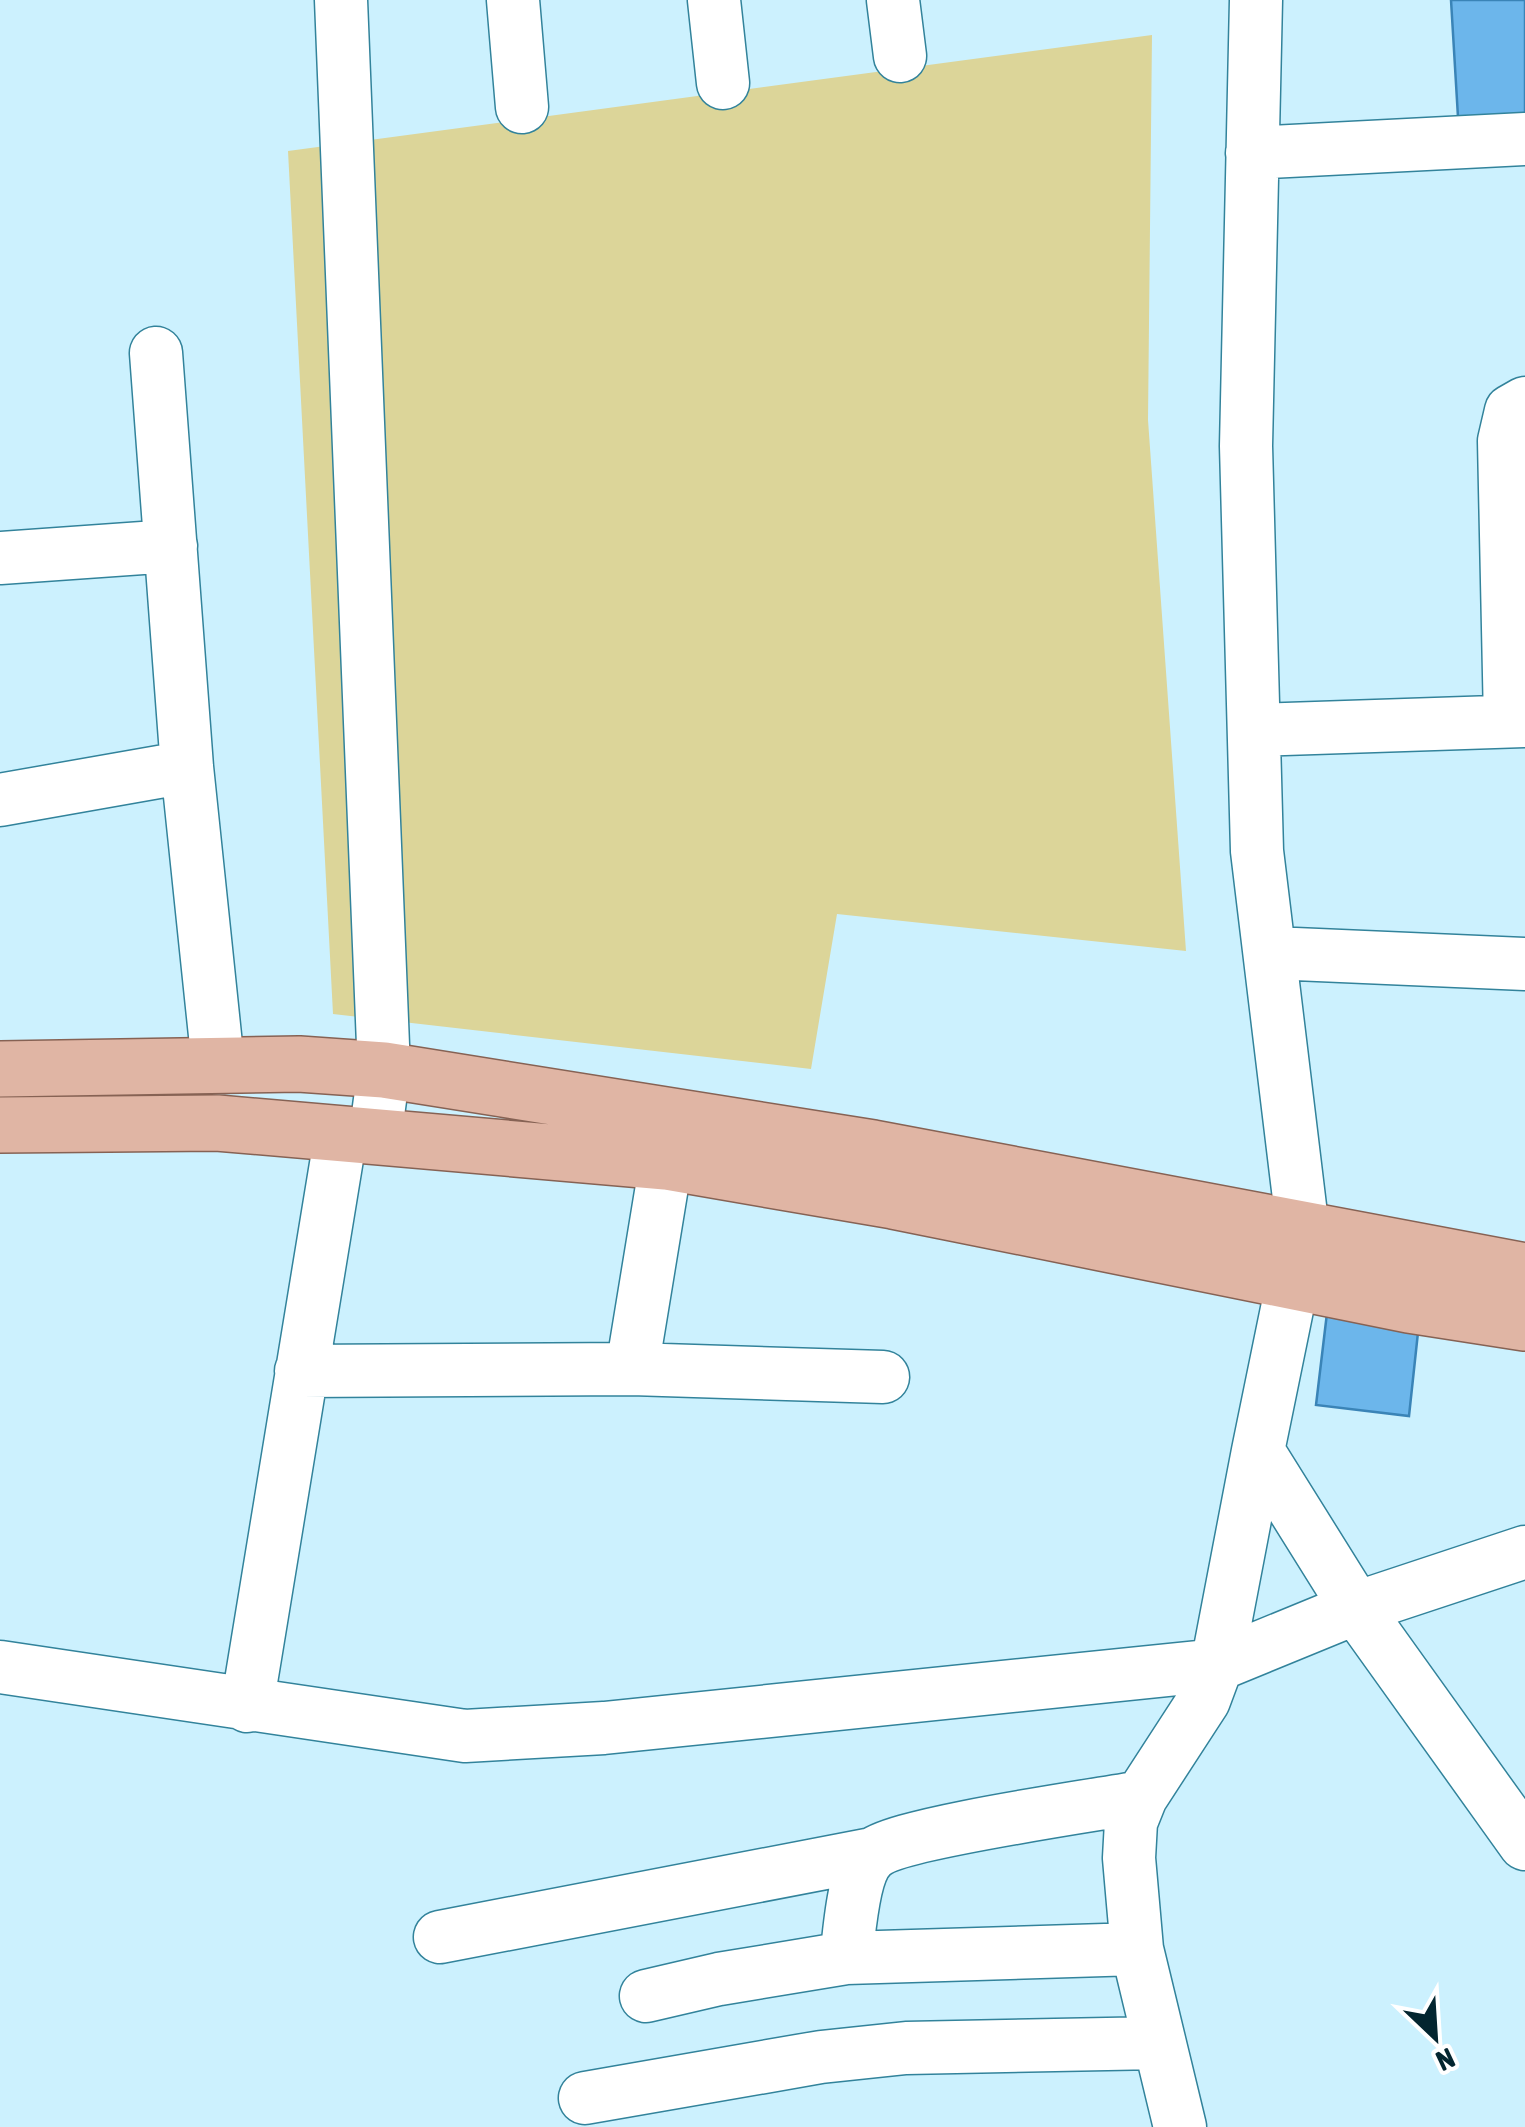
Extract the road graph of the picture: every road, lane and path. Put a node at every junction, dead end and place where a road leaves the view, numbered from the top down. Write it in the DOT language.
graph roads {
  1 [pos="341,0"];
  2 [pos="513,0"];
  3 [pos="714,0"];
  4 [pos="892,0"];
  5 [pos="1256,0"];
  6 [pos="900,56"];
  7 [pos="723,82"];
  8 [pos="522,108"];
  9 [pos="1525,139"];
  10 [pos="1252,154"];
  11 [pos="156,353"];
  12 [pos="1525,404"];
  13 [pos="171,546"];
  14 [pos="0,558"];
  15 [pos="1518,721"];
  16 [pos="1254,730"];
  17 [pos="188,767"];
  18 [pos="0,800"];
  19 [pos="1272,952"];
  20 [pos="1525,964"];
  21 [pos="218,1064"];
  22 [pos="0,1069"];
  23 [pos="384,1070"];
  24 [pos="0,1124"];
  25 [pos="358,1135"];
  26 [pos="666,1162"];
  27 [pos="1298,1256"];
  28 [pos="1525,1271"];
  29 [pos="1525,1323"];
  30 [pos="632,1369"];
  31 [pos="302,1371"];
  32 [pos="883,1378"];
  33 [pos="1258,1451"];
  34 [pos="1525,1552"];
  35 [pos="1356,1608"];
  36 [pos="1218,1665"];
  37 [pos="0,1667"];
  38 [pos="247,1706"];
  39 [pos="1142,1797"];
  40 [pos="1525,1844"];
  41 [pos="872,1854"];
  42 [pos="440,1937"];
  43 [pos="1136,1949"];
  44 [pos="846,1958"];
  45 [pos="646,1996"];
  46 [pos="1159,2043"];
  47 [pos="585,2098"];
  48 [pos="1180,2127"];
  1 -- 23 [label="street"];
  2 -- 8 [label="street"];
  3 -- 7 [label="street"];
  4 -- 6 [label="street"];
  5 -- 10 [label="street"];
  9 -- 10 [label="street"];
  10 -- 16 [label="street"];
  11 -- 13 [label="street"];
  12 -- 15 [label="street"];
  13 -- 14 [label="street"];
  13 -- 17 [label="street"];
  15 -- 16 [label="street"];
  16 -- 19 [label="street"];
  17 -- 18 [label="street"];
  17 -- 21 [label="street"];
  19 -- 20 [label="street"];
  19 -- 27 [label="street"];
  21 -- 22 [label="main road"];
  21 -- 23 [label="main road"];
  23 -- 25 [label="street"];
  23 -- 27 [label="main road"];
  24 -- 25 [label="main road"];
  25 -- 26 [label="main road"];
  25 -- 31 [label="street"];
  26 -- 27 [label="main road"];
  26 -- 30 [label="street"];
  27 -- 28 [label="main road"];
  27 -- 29 [label="main road"];
  27 -- 33 [label="street"];
  30 -- 31 [label="street"];
  30 -- 32 [label="street"];
  31 -- 38 [label="street"];
  33 -- 35 [label="street"];
  33 -- 36 [label="street"];
  34 -- 35 [label="street"];
  35 -- 36 [label="street"];
  35 -- 40 [label="street"];
  36 -- 38 [label="street"];
  36 -- 39 [label="street"];
  37 -- 38 [label="street"];
  39 -- 41 [label="street"];
  39 -- 43 [label="street"];
  41 -- 42 [label="street"];
  41 -- 44 [label="street"];
  43 -- 44 [label="street"];
  43 -- 46 [label="street"];
  44 -- 45 [label="street"];
  46 -- 47 [label="street"];
  46 -- 48 [label="street"];
}
